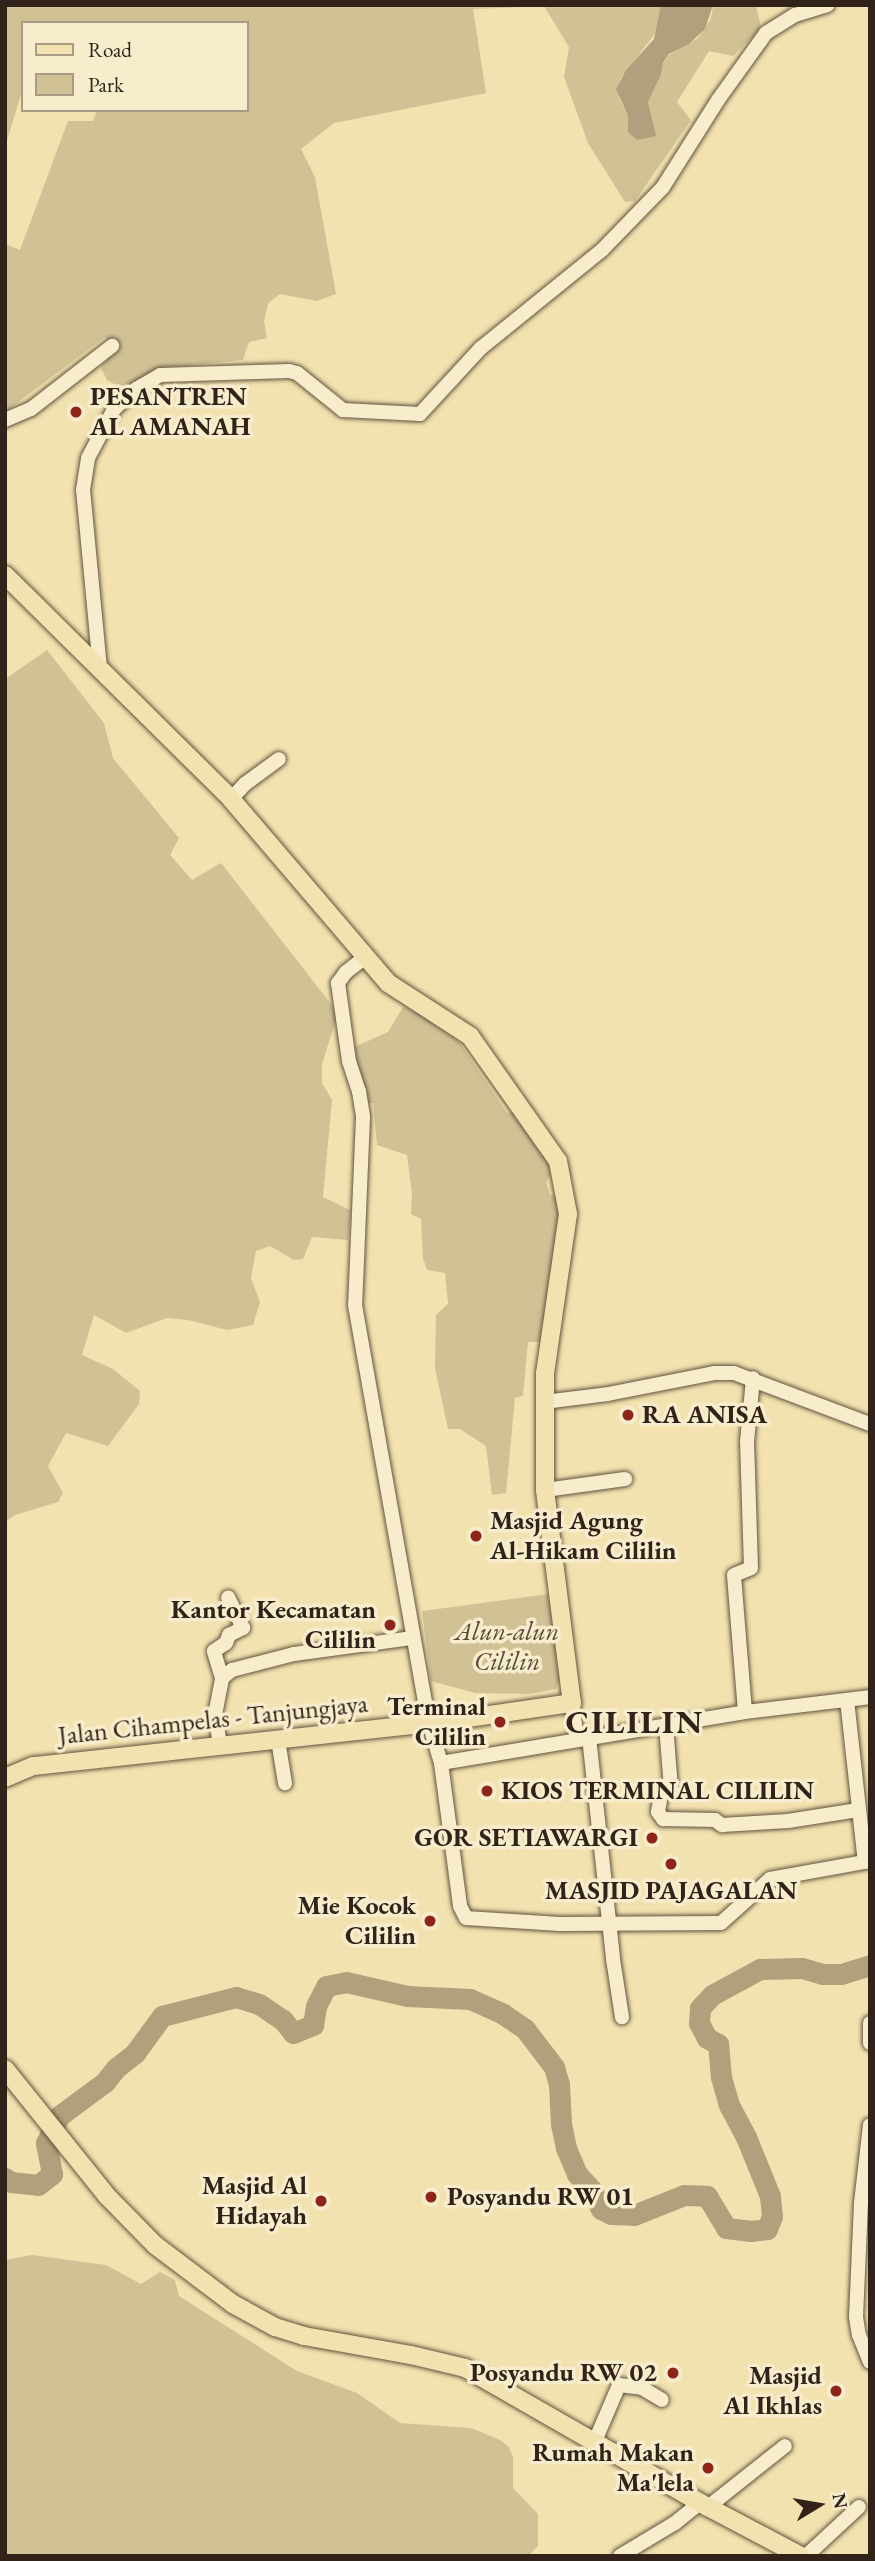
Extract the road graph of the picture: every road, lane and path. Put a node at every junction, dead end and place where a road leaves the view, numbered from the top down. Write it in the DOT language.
graph roads {
  1 [pos="828,5"];
  2 [pos="112,346"];
  3 [pos="5,420"];
  4 [pos="5,575"];
  5 [pos="100,669"];
  6 [pos="279,759"];
  7 [pos="231,799"];
  8 [pos="364,958"];
  9 [pos="753,1378"];
  10 [pos="544,1402"];
  11 [pos="870,1424"];
  12 [pos="625,1479"];
  13 [pos="545,1490"];
  14 [pos="228,1597"];
  15 [pos="413,1638"];
  16 [pos="222,1678"];
  17 [pos="870,1697"];
  18 [pos="846,1700"];
  19 [pos="572,1703"];
  20 [pos="745,1712"];
  21 [pos="429,1723"];
  22 [pos="666,1725"];
  23 [pos="583,1738"];
  24 [pos="278,1740"];
  25 [pos="220,1745"];
  26 [pos="441,1763"];
  27 [pos="5,1778"];
  28 [pos="285,1783"];
  29 [pos="858,1810"];
  30 [pos="867,1862"];
  31 [pos="610,1924"];
  32 [pos="622,2017"];
  33 [pos="870,2022"];
  34 [pos="870,2043"];
  35 [pos="5,2069"];
  36 [pos="870,2124"];
  37 [pos="870,2362"];
  38 [pos="662,2400"];
  39 [pos="595,2441"];
  40 [pos="785,2446"];
  41 [pos="704,2504"];
  42 [pos="859,2507"];
  43 [pos="620,2556"];
  44 [pos="804,2556"];
  1 -- 5 [label="street"];
  2 -- 3 [label="street"];
  4 -- 5 [label="main road"];
  5 -- 7 [label="main road"];
  6 -- 7 [label="street"];
  7 -- 8 [label="main road"];
  8 -- 10 [label="main road"];
  8 -- 15 [label="street"];
  9 -- 10 [label="street"];
  9 -- 11 [label="street"];
  9 -- 20 [label="street"];
  10 -- 13 [label="main road"];
  12 -- 13 [label="street"];
  13 -- 19 [label="main road"];
  14 -- 16 [label="street"];
  15 -- 16 [label="street"];
  15 -- 21 [label="street"];
  16 -- 25 [label="street"];
  17 -- 18 [label="street"];
  18 -- 20 [label="street"];
  18 -- 29 [label="street"];
  19 -- 21 [label="main road, Jalan Cihampelas - Tanjungjaya"];
  19 -- 23 [label="street"];
  20 -- 22 [label="street"];
  21 -- 24 [label="main road, Jalan Cihampelas - Tanjungjaya"];
  21 -- 26 [label="street"];
  22 -- 23 [label="street"];
  22 -- 29 [label="street"];
  23 -- 26 [label="street"];
  23 -- 31 [label="street"];
  24 -- 25 [label="main road, Jalan Cihampelas - Tanjungjaya"];
  24 -- 28 [label="street"];
  25 -- 27 [label="main road, Jalan Cihampelas - Tanjungjaya"];
  26 -- 31 [label="street"];
  29 -- 30 [label="street"];
  30 -- 31 [label="street"];
  31 -- 32 [label="street"];
  33 -- 34 [label="street"];
  35 -- 39 [label="main road"];
  36 -- 37 [label="street"];
  38 -- 39 [label="street"];
  39 -- 41 [label="main road"];
  40 -- 41 [label="street"];
  41 -- 43 [label="street"];
  41 -- 44 [label="main road"];
  42 -- 44 [label="street"];
}
